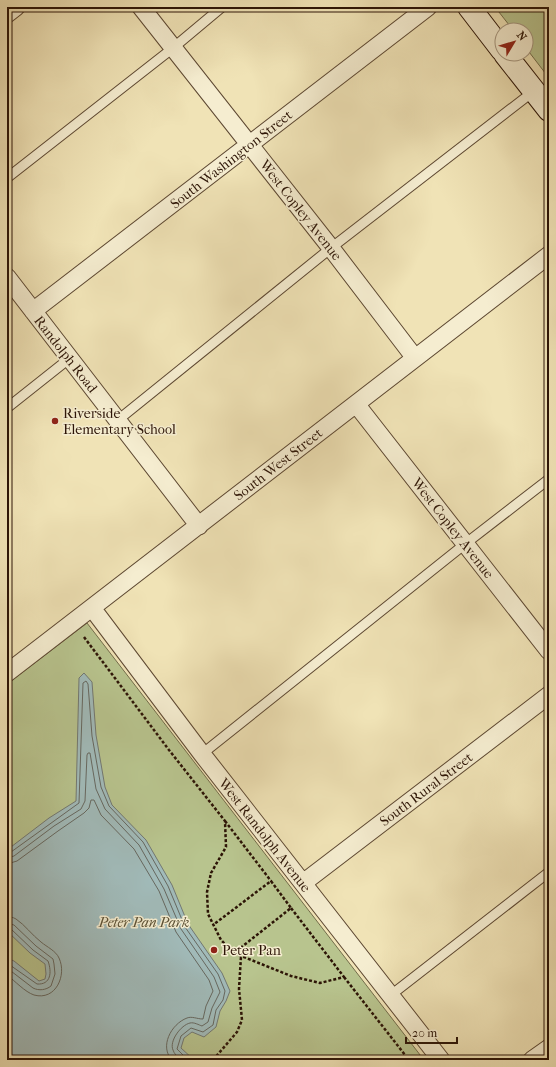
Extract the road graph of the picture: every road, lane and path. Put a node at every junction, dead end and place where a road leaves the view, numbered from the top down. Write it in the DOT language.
graph roads {
  1 [pos="16,7"];
  2 [pos="141,7"];
  3 [pos="222,7"];
  4 [pos="428,7"];
  5 [pos="469,7"];
  6 [pos="7,14"];
  7 [pos="494,40"];
  8 [pos="173,48"];
  9 [pos="511,62"];
  10 [pos="534,91"];
  11 [pos="549,110"];
  12 [pos="250,145"];
  13 [pos="7,178"];
  14 [pos="331,248"];
  15 [pos="549,255"];
  16 [pos="7,277"];
  17 [pos="33,311"];
  18 [pos="70,358"];
  19 [pos="415,358"];
  20 [pos="356,404"];
  21 [pos="7,408"];
  22 [pos="118,420"];
  23 [pos="549,479"];
  24 [pos="199,526"];
  25 [pos="465,544"];
  26 [pos="92,608"];
  27 [pos="84,637"];
  28 [pos="549,651"];
  29 [pos="7,673"];
  30 [pos="549,695"];
  31 [pos="202,754"];
  32 [pos="224,821"];
  33 [pos="549,872"];
  34 [pos="271,881"];
  35 [pos="303,883"];
  36 [pos="291,908"];
  37 [pos="213,924"];
  38 [pos="234,954"];
  39 [pos="241,956"];
  40 [pos="344,977"];
  41 [pos="390,995"];
  42 [pos="549,1048"];
  43 [pos="213,1060"];
  44 [pos="409,1060"];
  45 [pos="441,1060"];
  46 [pos="532,1060"];
  1 -- 6 [label="street"];
  2 -- 8 [label="street, West Copley Avenue"];
  3 -- 8 [label="lane"];
  4 -- 12 [label="street, South Washington Street"];
  5 -- 7 [label="main road"];
  8 -- 12 [label="street, West Copley Avenue"];
  8 -- 13 [label="lane"];
  9 -- 10 [label="main road"];
  10 -- 11 [label="main road"];
  10 -- 14 [label="lane"];
  12 -- 14 [label="street, West Copley Avenue"];
  12 -- 17 [label="street, South Washington Street"];
  14 -- 19 [label="street, West Copley Avenue"];
  14 -- 22 [label="lane"];
  15 -- 19 [label="street, South West Street"];
  16 -- 17 [label="street, Randolph Road"];
  17 -- 18 [label="street, Randolph Road"];
  18 -- 21 [label="lane"];
  18 -- 22 [label="street, Randolph Road"];
  19 -- 20 [label="street, South West Street"];
  20 -- 24 [label="street, South West Street"];
  20 -- 25 [label="street, West Copley Avenue"];
  22 -- 24 [label="street, Randolph Road"];
  23 -- 25 [label="lane"];
  24 -- 26 [label="street, South West Street"];
  25 -- 28 [label="street, West Copley Avenue"];
  25 -- 31 [label="lane"];
  26 -- 29 [label="street, South West Street"];
  26 -- 31 [label="street, West Randolph Avenue"];
  27 -- 32 [label="path"];
  30 -- 35 [label="street, South Rural Street"];
  31 -- 35 [label="street, West Randolph Avenue"];
  32 -- 34 [label="path"];
  32 -- 37 [label="path"];
  33 -- 41 [label="lane"];
  34 -- 36 [label="path"];
  34 -- 37 [label="path"];
  35 -- 41 [label="street, West Randolph Avenue"];
  36 -- 38 [label="path"];
  36 -- 40 [label="path"];
  37 -- 38 [label="path"];
  38 -- 39 [label="path"];
  39 -- 40 [label="path"];
  39 -- 43 [label="path"];
  40 -- 44 [label="path"];
  41 -- 45 [label="street, West Randolph Avenue"];
  42 -- 46 [label="street"];
}
